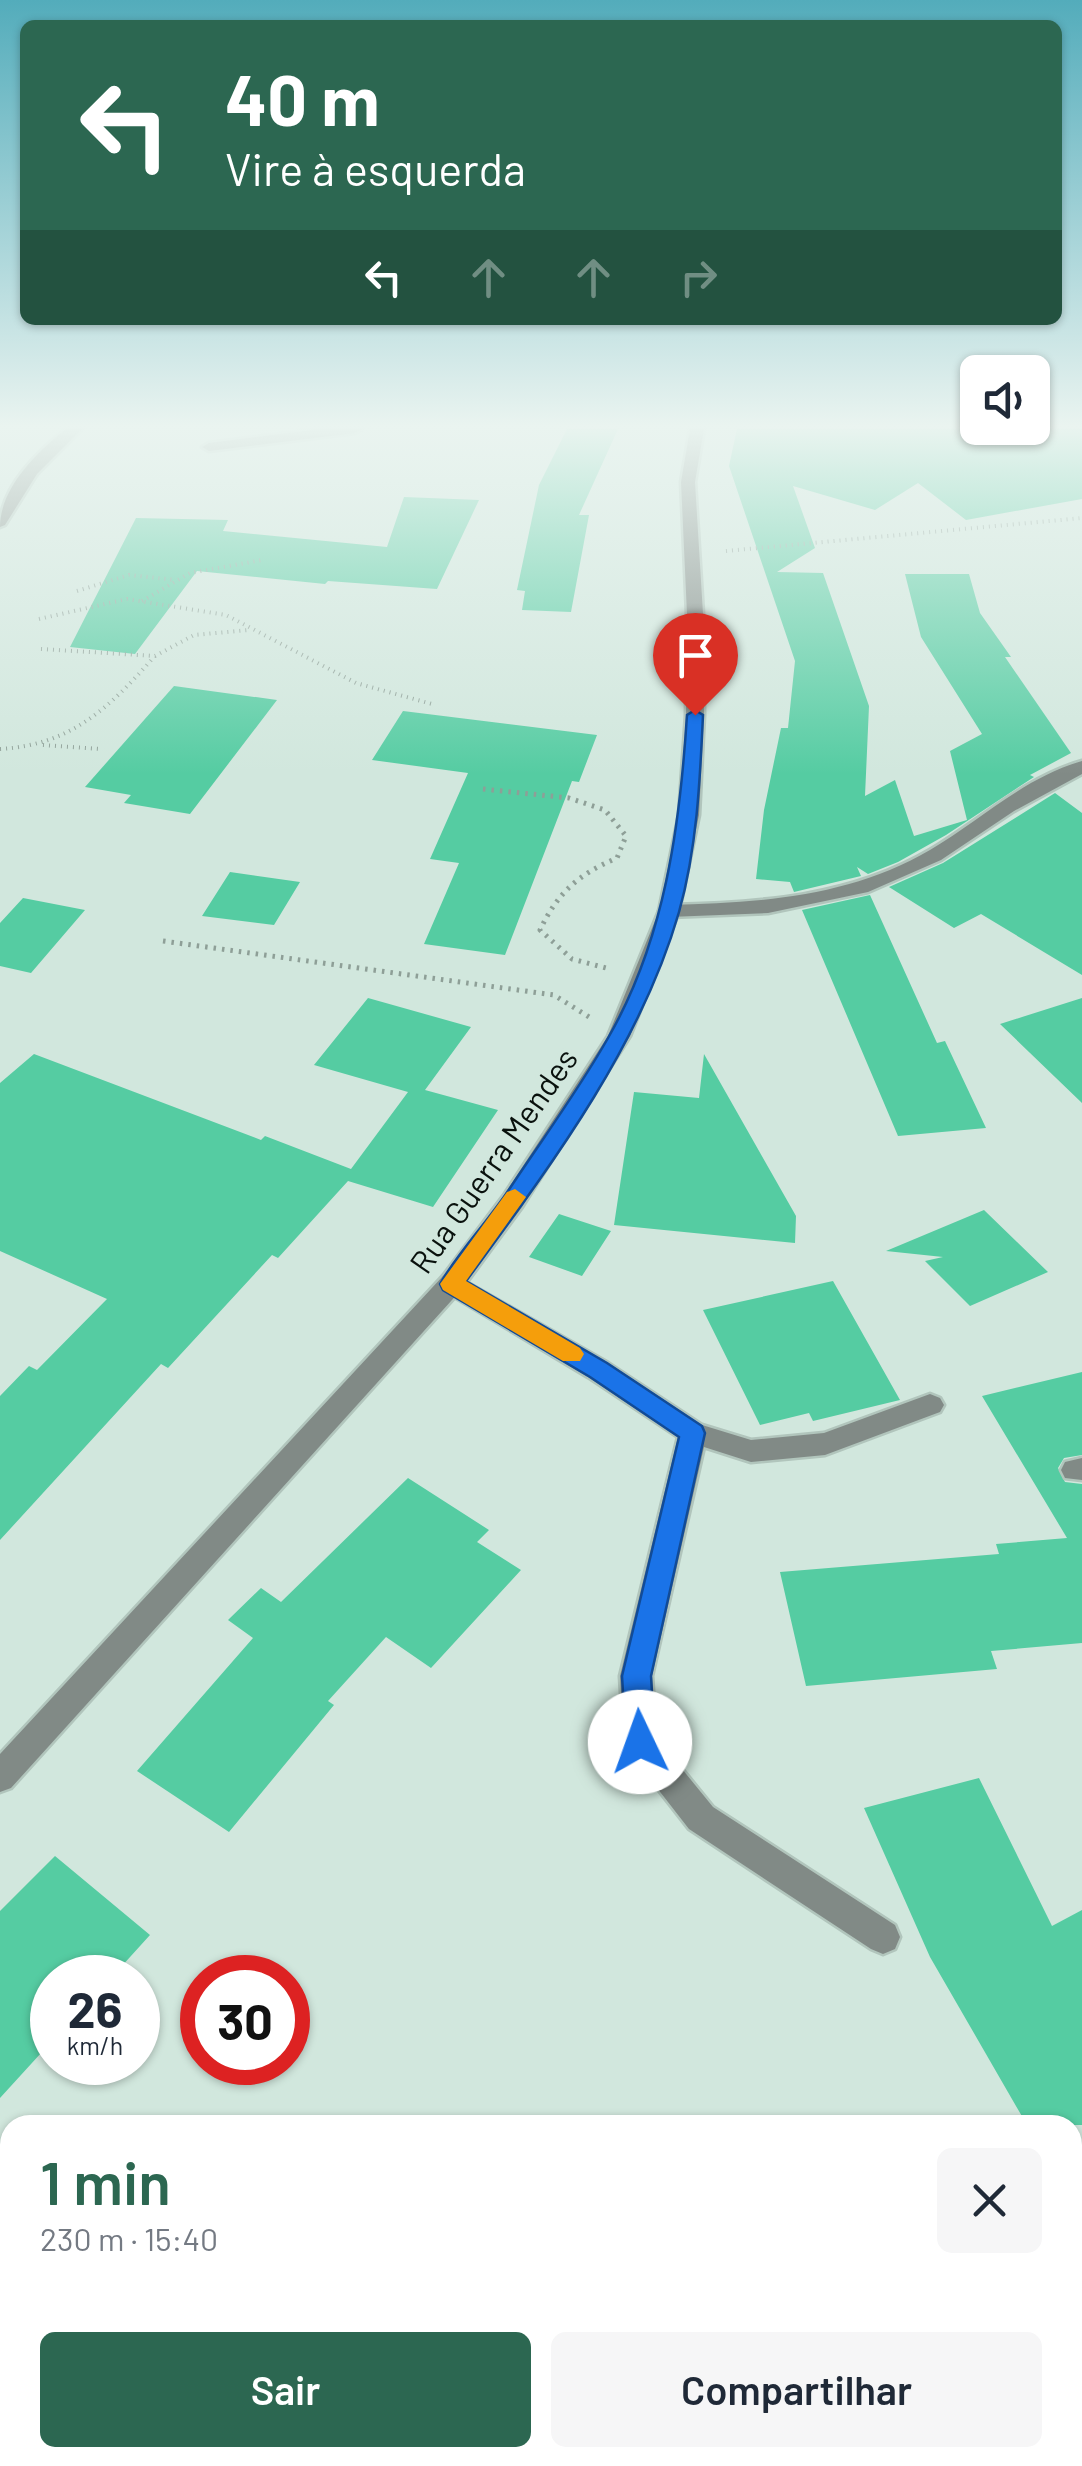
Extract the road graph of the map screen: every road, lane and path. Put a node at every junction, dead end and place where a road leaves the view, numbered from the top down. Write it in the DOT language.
graph roads {
  1 [pos="690,544"];
  2 [pos="812,544"];
  3 [pos="690,552"];
  4 [pos="262,560"];
  5 [pos="177,580"];
  6 [pos="77,591"];
  7 [pos="142,601"];
  8 [pos="39,619"];
  9 [pos="250,630"];
  10 [pos="41,649"];
  11 [pos="155,656"];
  12 [pos="432,704"];
  13 [pos="42,745"];
  14 [pos="0,749"];
  15 [pos="100,749"];
  16 [pos="1082,768"];
  17 [pos="483,789"];
  18 [pos="670,911"];
  19 [pos="163,942"];
  20 [pos="644,979"];
  21 [pos="619,1036"];
  22 [pos="452,1284"];
  23 [pos="930,1405"];
  24 [pos="693,1433"];
  25 [pos="0,1777"];
  26 [pos="883,1937"];
  1 -- 3 [label="street, Rua Guerra Mendes"];
  2 -- 3 [label="path"];
  3 -- 18 [label="street, Rua Guerra Mendes"];
  4 -- 5 [label="path"];
  5 -- 6 [label="path"];
  5 -- 7 [label="path"];
  7 -- 8 [label="path"];
  7 -- 9 [label="path"];
  9 -- 11 [label="path"];
  9 -- 12 [label="path"];
  10 -- 11 [label="path"];
  11 -- 13 [label="path"];
  13 -- 14 [label="path"];
  13 -- 15 [label="path"];
  16 -- 18 [label="street"];
  17 -- 20 [label="path"];
  18 -- 20 [label="street, Rua Guerra Mendes"];
  19 -- 21 [label="path"];
  20 -- 21 [label="street, Rua Guerra Mendes"];
  21 -- 22 [label="street, Rua Guerra Mendes"];
  22 -- 24 [label="street"];
  22 -- 25 [label="street, Rua Guerra Mendes"];
  23 -- 24 [label="street"];
  24 -- 26 [label="street"];
}
